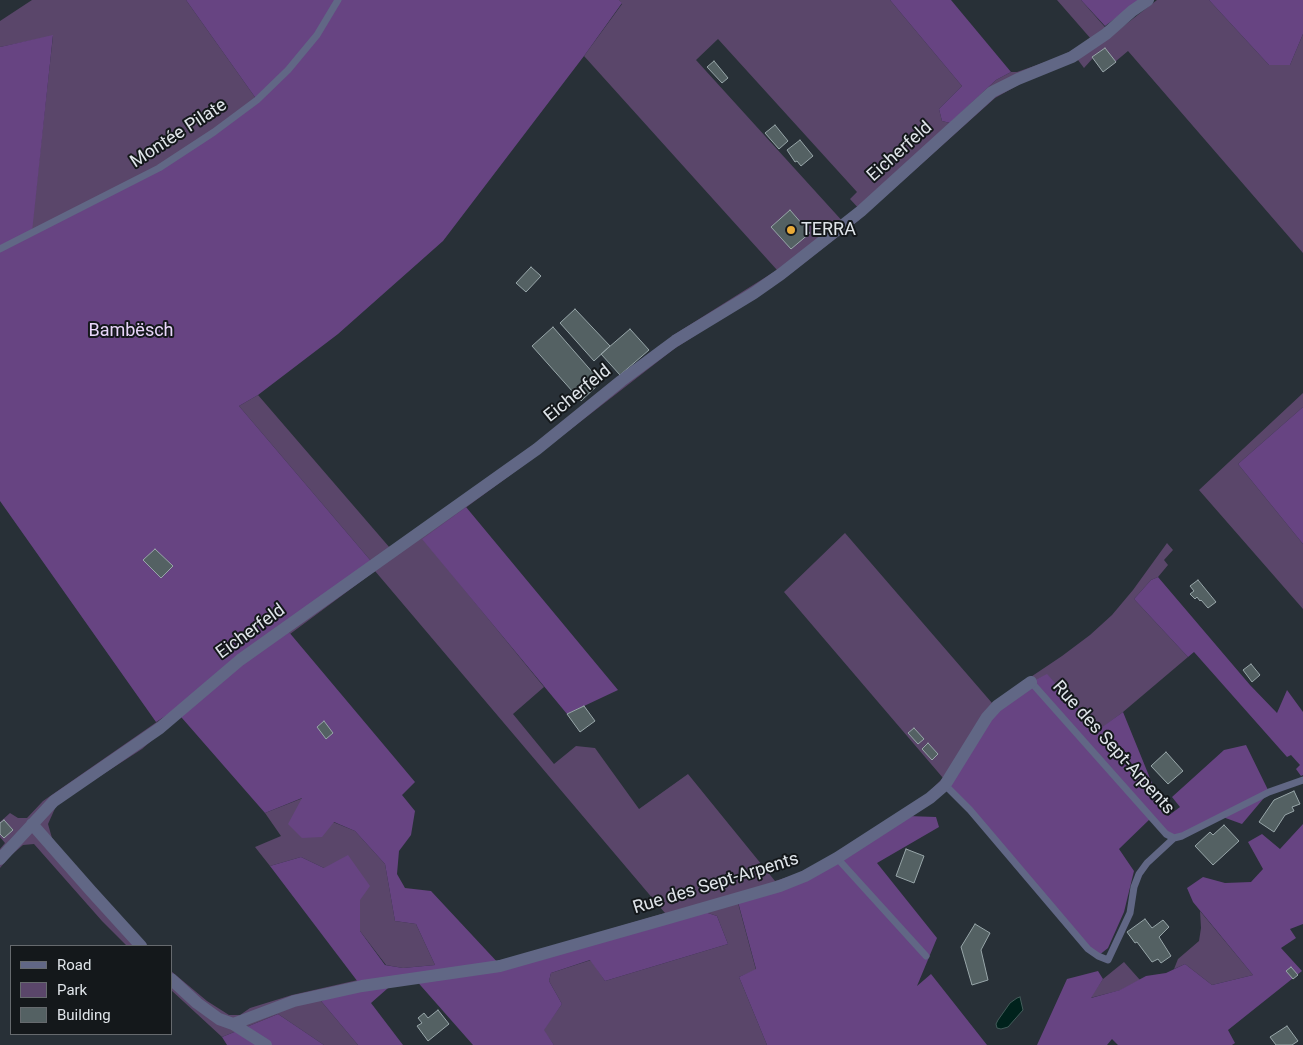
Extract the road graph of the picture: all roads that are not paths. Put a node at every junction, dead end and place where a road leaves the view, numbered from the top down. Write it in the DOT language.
graph roads {
  1 [pos="338,0"];
  2 [pos="1148,0"];
  3 [pos="0,249"];
  4 [pos="1031,682"];
  5 [pos="1303,780"];
  6 [pos="945,785"];
  7 [pos="32,824"];
  8 [pos="1174,838"];
  9 [pos="838,858"];
  10 [pos="0,859"];
  11 [pos="140,945"];
  12 [pos="926,956"];
  13 [pos="172,980"];
  14 [pos="233,1024"];
  15 [pos="266,1045"];
  1 -- 3 [label="lane, Montée Pilate"];
  2 -- 7 [label="street, Eicherfeld"];
  4 -- 6 [label="street, Rue des Sept-Arpents"];
  4 -- 8 [label="lane, Rue des Sept-Arpents"];
  5 -- 8 [label="lane, Rue des Sept-Arpents"];
  6 -- 8 [label="lane"];
  6 -- 9 [label="street, Rue des Sept-Arpents"];
  7 -- 10 [label="street"];
  7 -- 11 [label="street"];
  9 -- 12 [label="lane"];
  9 -- 14 [label="street, Rue des Sept-Arpents"];
  13 -- 14 [label="street"];
  14 -- 15 [label="street"];
}
